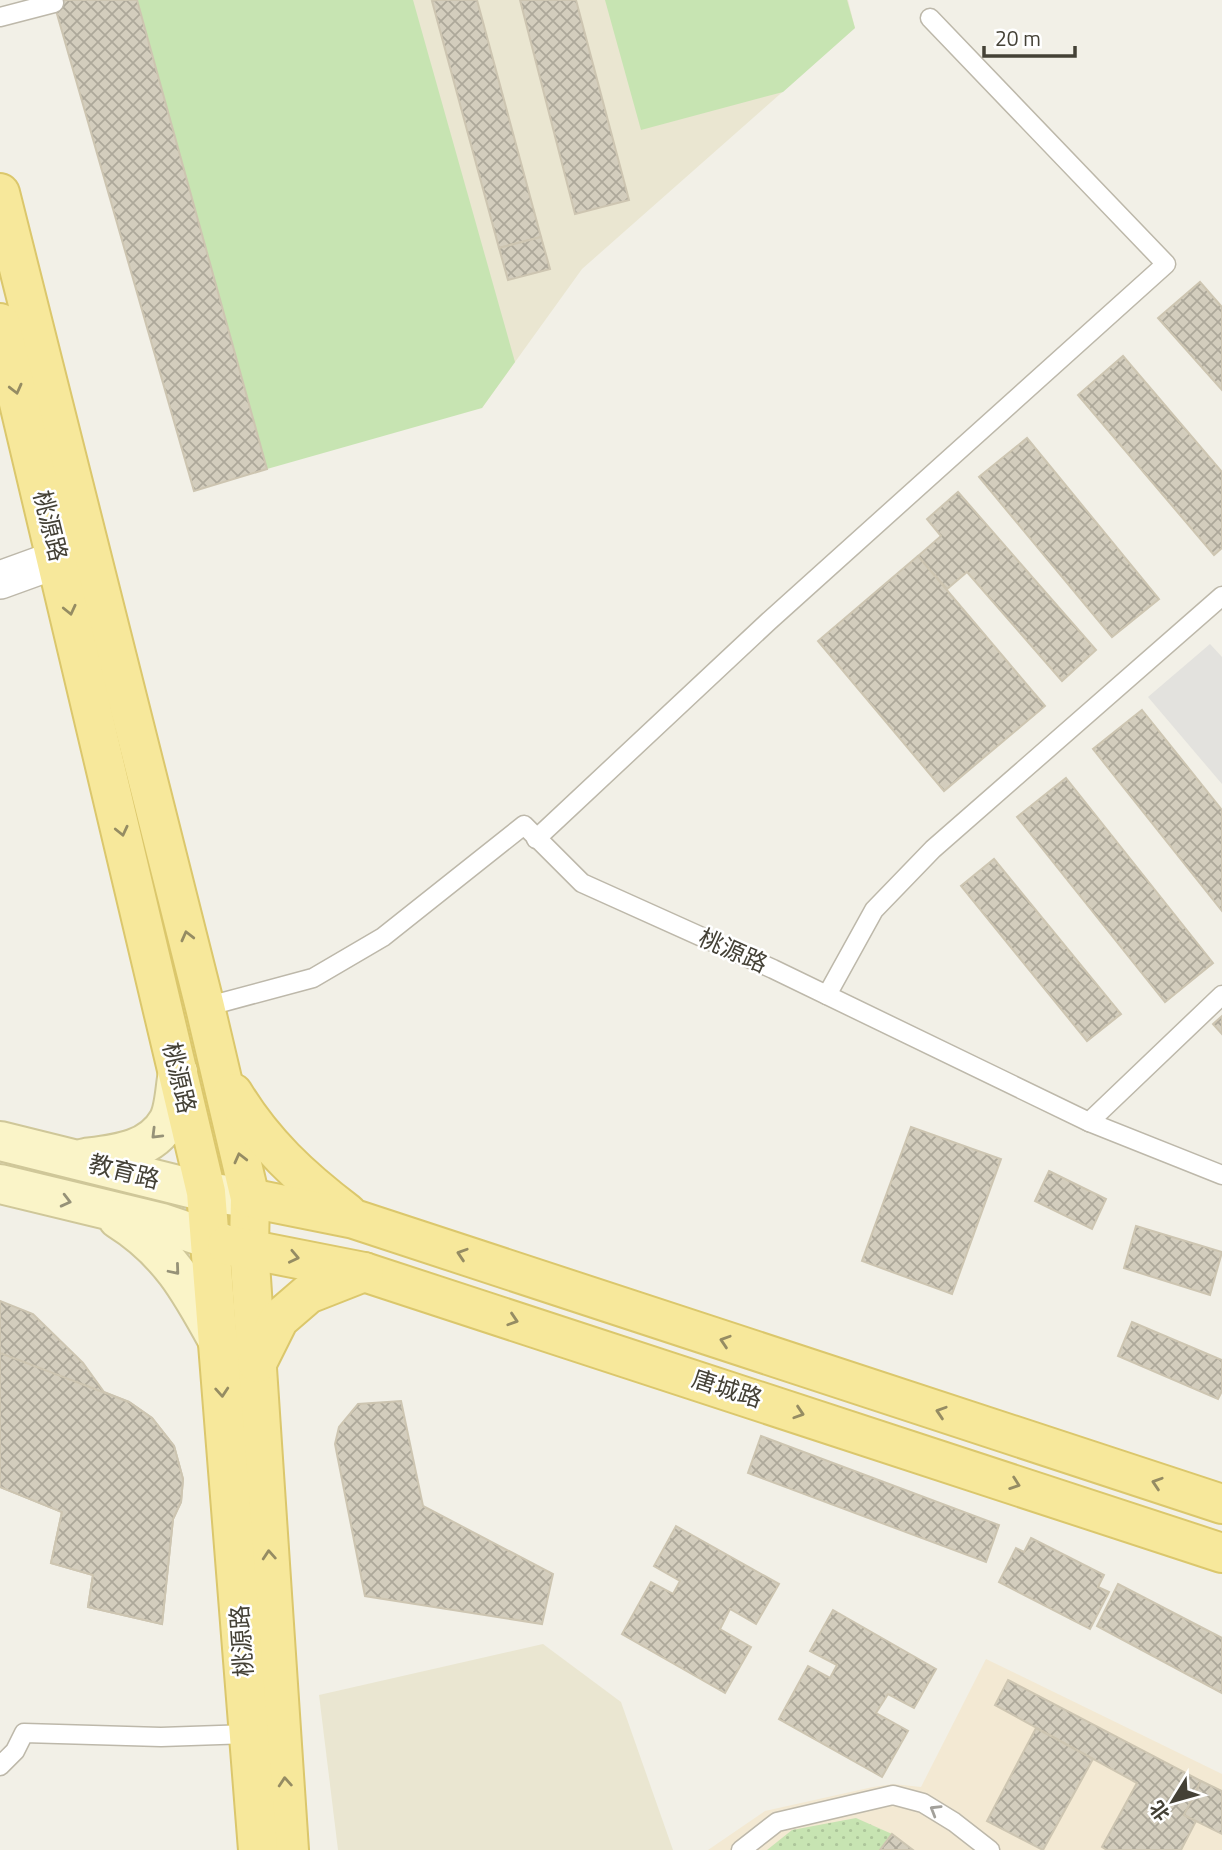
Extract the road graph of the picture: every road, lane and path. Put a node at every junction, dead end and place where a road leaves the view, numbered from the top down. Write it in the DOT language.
graph roads {
  1 [pos="54,3"];
  2 [pos="0,17"];
  3 [pos="930,18"];
  4 [pos="0,192"];
  5 [pos="0,323"];
  6 [pos="58,559"];
  7 [pos="0,580"];
  8 [pos="1222,596"];
  9 [pos="536,839"];
  10 [pos="827,995"];
  11 [pos="1222,995"];
  12 [pos="205,1007"];
  13 [pos="219,1069"];
  14 [pos="178,1072"];
  15 [pos="1089,1122"];
  16 [pos="0,1142"];
  17 [pos="75,1160"];
  18 [pos="1222,1175"];
  19 [pos="0,1184"];
  20 [pos="206,1192"];
  21 [pos="250,1198"];
  22 [pos="105,1210"];
  23 [pos="354,1219"];
  24 [pos="229,1244"];
  25 [pos="364,1272"];
  26 [pos="218,1341"];
  27 [pos="257,1363"];
  28 [pos="1222,1504"];
  29 [pos="1222,1553"];
  30 [pos="249,1734"];
  31 [pos="0,1766"];
  32 [pos="258,1850"];
  33 [pos="289,1850"];
  34 [pos="741,1850"];
  35 [pos="990,1850"];
  1 -- 2 [label="lane"];
  3 -- 9 [label="lane"];
  12 -- 4 [label="main road, 桃源路, one-way"];
  5 -- 6 [label="main road, 桃源路, one-way"];
  6 -- 7 [label="street"];
  6 -- 14 [label="main road, 桃源路, one-way"];
  8 -- 10 [label="lane"];
  9 -- 10 [label="lane, 桃源路"];
  9 -- 12 [label="lane"];
  10 -- 15 [label="lane, 桃源路"];
  11 -- 15 [label="lane"];
  12 -- 13 [label="main road, 桃源路"];
  21 -- 13 [label="main road, 桃源路, one-way"];
  13 -- 23 [label="main road"];
  14 -- 17 [label="main road, one-way"];
  14 -- 20 [label="main road, 桃源路"];
  15 -- 18 [label="lane, 桃源路"];
  16 -- 17 [label="main road, 教育路"];
  17 -- 20 [label="main road, 教育路"];
  19 -- 22 [label="main road, 教育路, one-way"];
  20 -- 21 [label="main road, 教育路"];
  20 -- 24 [label="main road, 桃源路"];
  21 -- 23 [label="main road, 唐城路"];
  21 -- 24 [label="main road, 桃源路"];
  22 -- 24 [label="main road, 教育路"];
  22 -- 26 [label="main road, one-way"];
  28 -- 23 [label="main road, 唐城路, one-way"];
  24 -- 25 [label="main road, 唐城路, one-way"];
  24 -- 26 [label="main road, 桃源路"];
  24 -- 27 [label="main road, 桃源路"];
  25 -- 27 [label="main road"];
  25 -- 29 [label="main road, 唐城路, one-way"];
  26 -- 30 [label="main road, 桃源路, one-way"];
  33 -- 27 [label="main road, 桃源路, one-way"];
  30 -- 31 [label="lane"];
  30 -- 32 [label="main road, 桃源路"];
  35 -- 34 [label="lane, one-way"];
}
